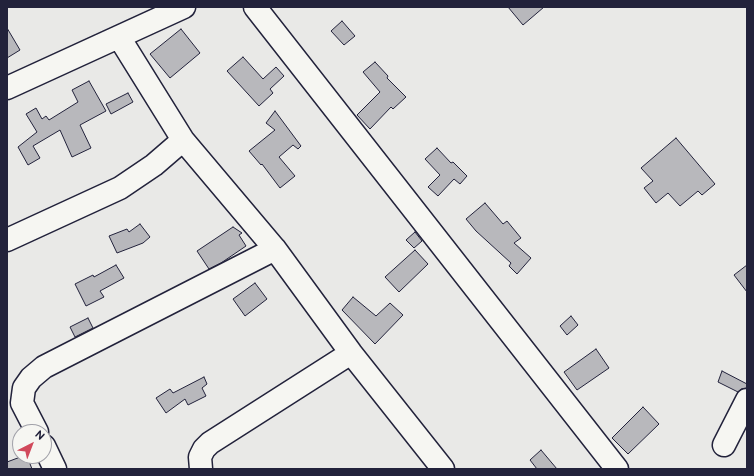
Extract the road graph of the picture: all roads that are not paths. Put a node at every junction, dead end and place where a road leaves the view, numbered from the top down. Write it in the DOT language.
graph roads {
  1 [pos="184,7"];
  2 [pos="255,7"];
  3 [pos="119,37"];
  4 [pos="7,88"];
  5 [pos="183,140"];
  6 [pos="7,240"];
  7 [pos="275,249"];
  8 [pos="351,353"];
  9 [pos="747,400"];
  10 [pos="33,424"];
  11 [pos="724,445"];
  12 [pos="201,469"];
  13 [pos="443,469"];
  14 [pos="617,469"];
  1 -- 3 [label="street"];
  2 -- 14 [label="street"];
  3 -- 4 [label="street"];
  3 -- 5 [label="street"];
  5 -- 6 [label="street"];
  5 -- 7 [label="street"];
  7 -- 8 [label="street"];
  7 -- 10 [label="street"];
  8 -- 12 [label="street"];
  8 -- 13 [label="street"];
  9 -- 11 [label="street"];
}
